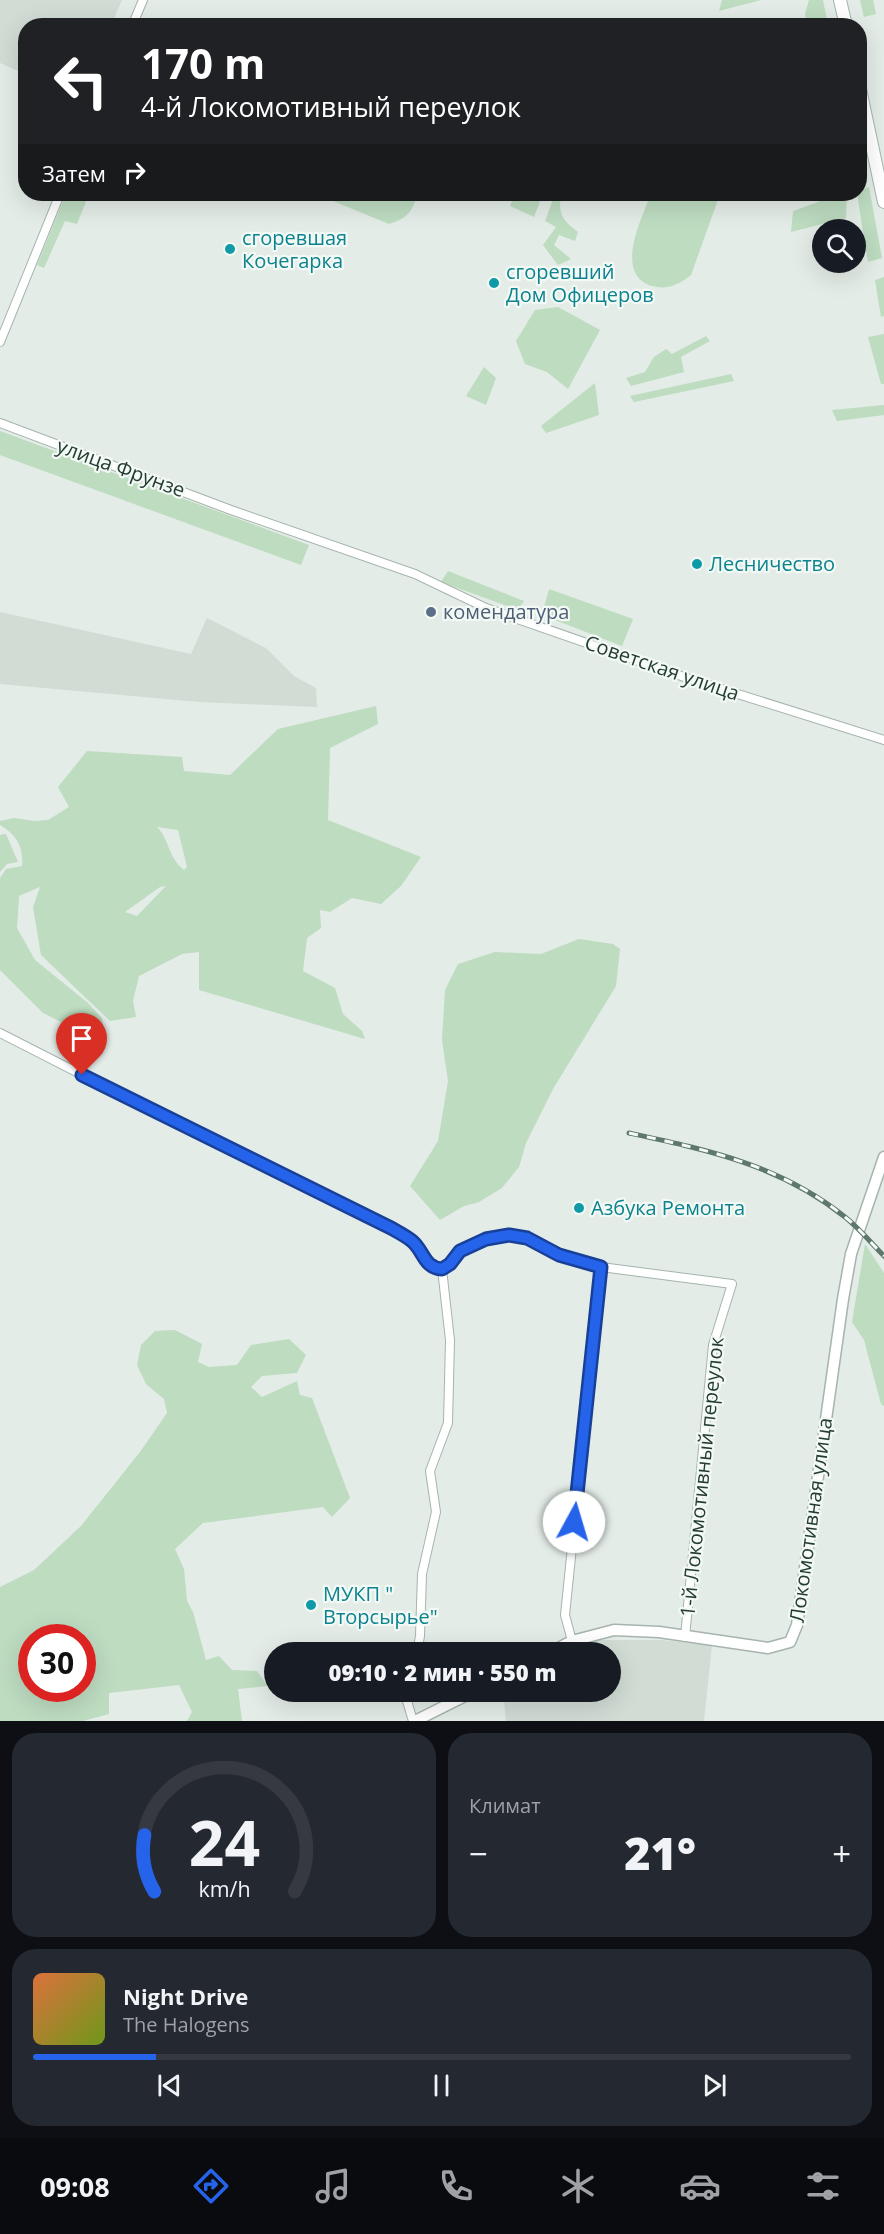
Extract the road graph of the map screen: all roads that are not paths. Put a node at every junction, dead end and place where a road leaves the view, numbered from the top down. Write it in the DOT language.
graph roads {
  1 [pos="143,0"];
  2 [pos="840,0"];
  3 [pos="135,18"];
  4 [pos="844,18"];
  5 [pos="867,122"];
  6 [pos="57,201"];
  7 [pos="884,202"];
  8 [pos="0,342"];
  9 [pos="0,423"];
  10 [pos="242,513"];
  11 [pos="884,740"];
  12 [pos="0,1034"];
  13 [pos="884,1157"];
  14 [pos="601,1267"];
  15 [pos="442,1269"];
  16 [pos="685,1637"];
  17 [pos="572,1641"];
  18 [pos="419,1642"];
  19 [pos="407,1702"];
  20 [pos="453,1702"];
  21 [pos="414,1721"];
  1 -- 3 [label="street"];
  2 -- 4 [label="main road"];
  5 -- 7 [label="main road"];
  6 -- 8 [label="street"];
  9 -- 10 [label="street, улица Фрунзе"];
  10 -- 11 [label="street, Советская улица"];
  12 -- 15 [label="street"];
  13 -- 16 [label="street, Локомотивная улица"];
  14 -- 15 [label="street"];
  14 -- 16 [label="street, 1-й Локомотивный переулок"];
  14 -- 17 [label="street"];
  15 -- 18 [label="street"];
  16 -- 17 [label="street, Локомотивная улица"];
  19 -- 21 [label="street"];
  20 -- 21 [label="street"];
}
